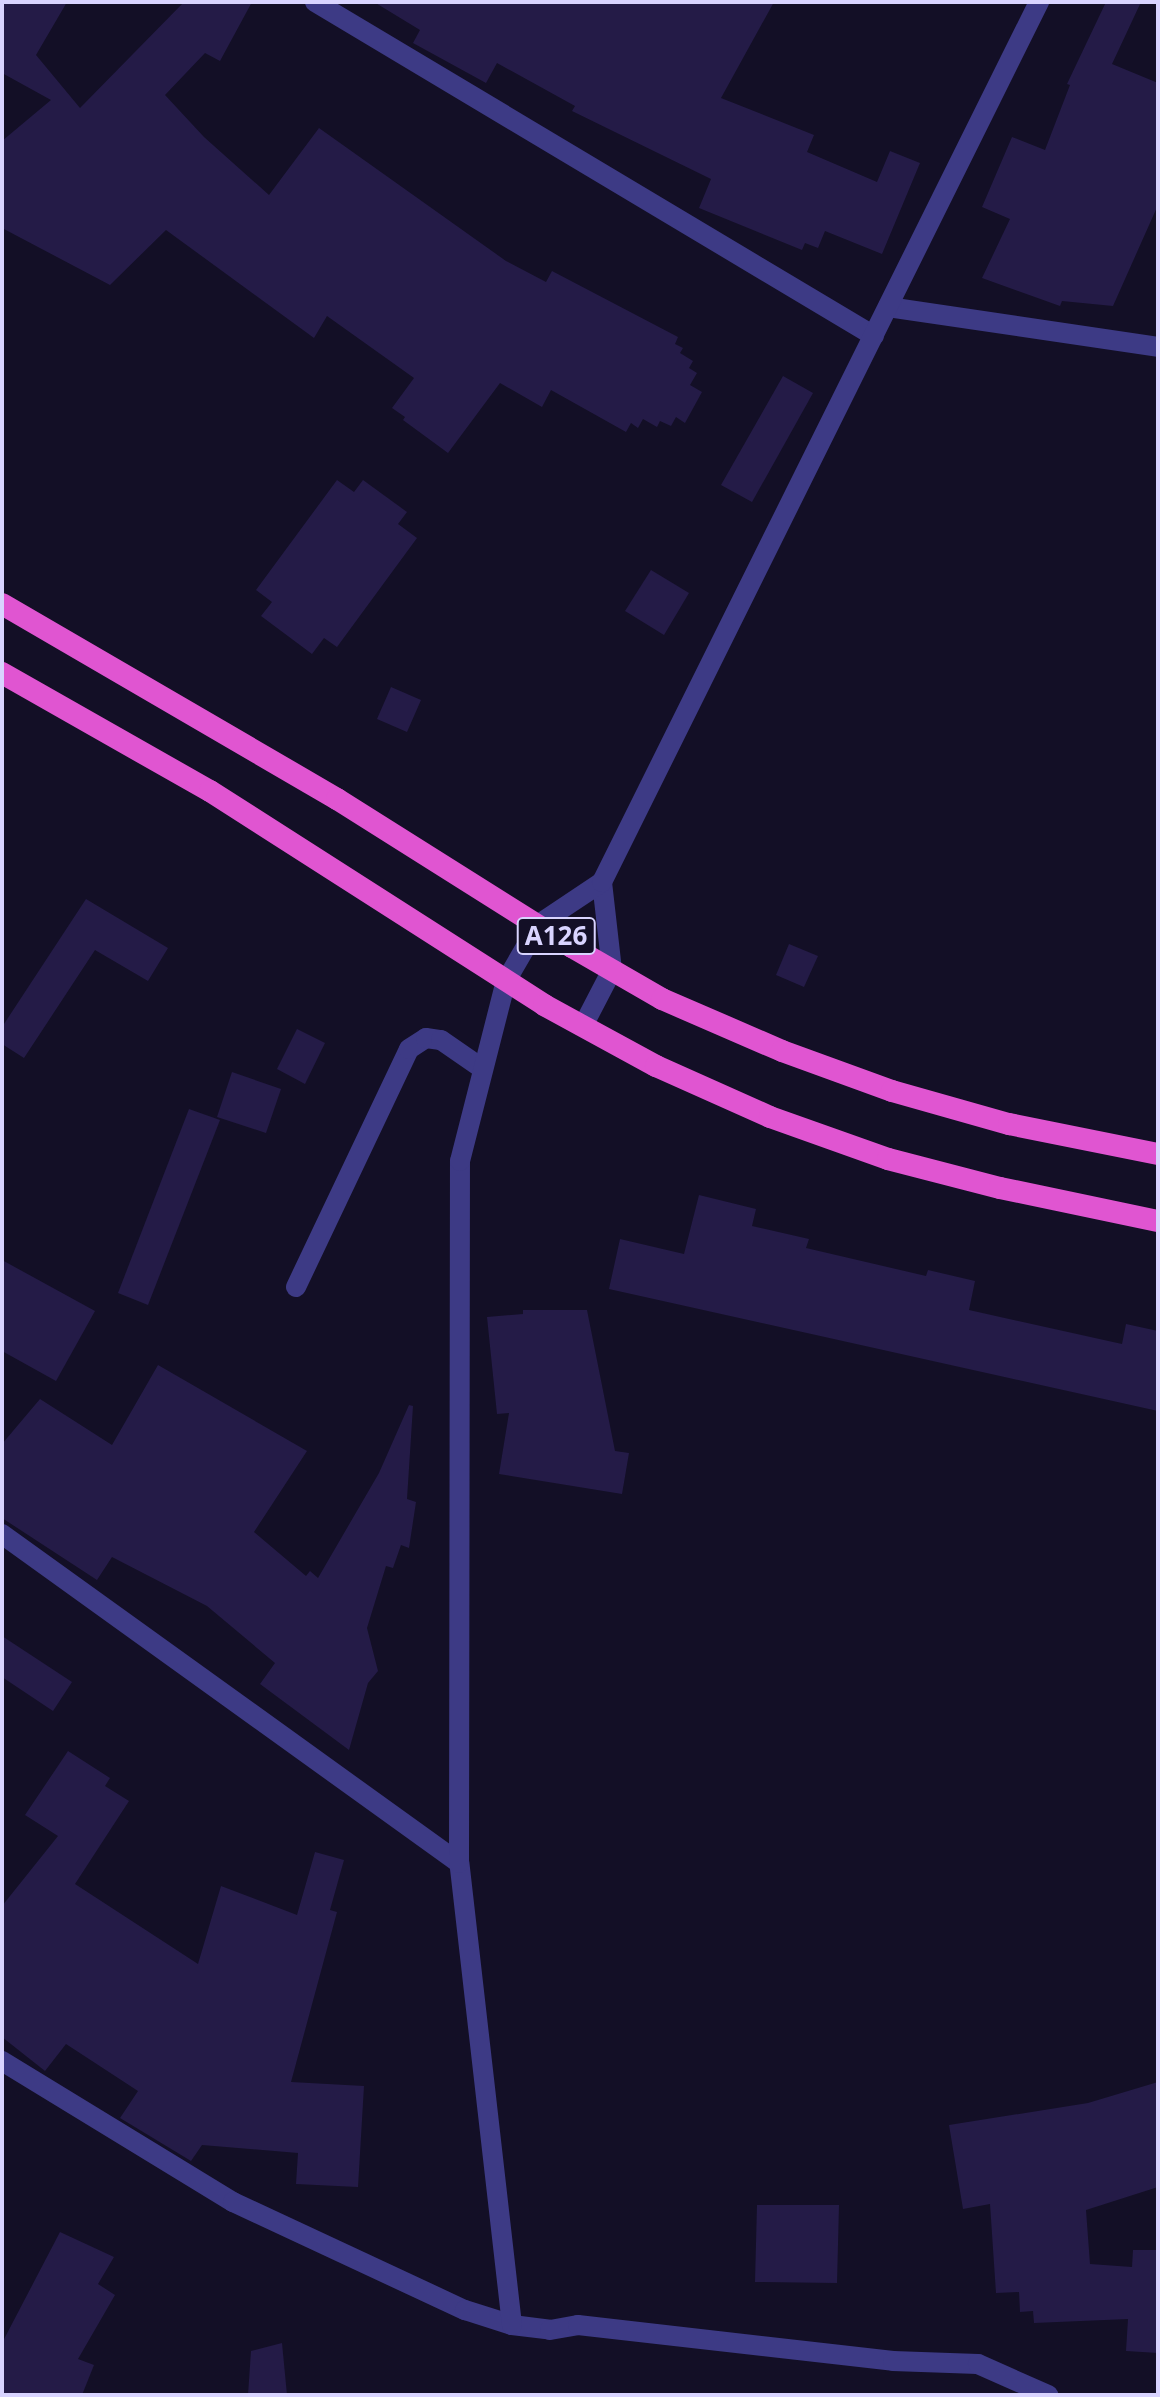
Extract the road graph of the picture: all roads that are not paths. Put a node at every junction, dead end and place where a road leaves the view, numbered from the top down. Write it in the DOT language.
graph roads {
  1 [pos="315,2"];
  2 [pos="1039,2"];
  3 [pos="888,307"];
  4 [pos="874,336"];
  5 [pos="1158,347"];
  6 [pos="2,604"];
  7 [pos="2,673"];
  8 [pos="602,882"];
  9 [pos="539,924"];
  10 [pos="612,970"];
  11 [pos="506,981"];
  12 [pos="583,1026"];
  13 [pos="483,1069"];
  14 [pos="1158,1154"];
  15 [pos="1158,1221"];
  16 [pos="296,1287"];
  17 [pos="2,1534"];
  18 [pos="459,1863"];
  19 [pos="2,2061"];
  20 [pos="512,2325"];
  21 [pos="1048,2395"];
  1 -- 4 [label="street"];
  2 -- 3 [label="street"];
  3 -- 4 [label="street"];
  3 -- 5 [label="street"];
  4 -- 8 [label="street"];
  6 -- 9 [label="highway, A126"];
  7 -- 11 [label="highway, A126"];
  8 -- 9 [label="street"];
  8 -- 10 [label="street"];
  9 -- 10 [label="highway, A126"];
  9 -- 11 [label="street"];
  10 -- 12 [label="street"];
  10 -- 14 [label="highway, A126"];
  11 -- 12 [label="highway, A126"];
  11 -- 13 [label="street"];
  12 -- 15 [label="highway, A126"];
  13 -- 16 [label="street"];
  13 -- 18 [label="street"];
  17 -- 18 [label="street"];
  18 -- 20 [label="street"];
  19 -- 20 [label="street"];
  20 -- 21 [label="street"];
}
